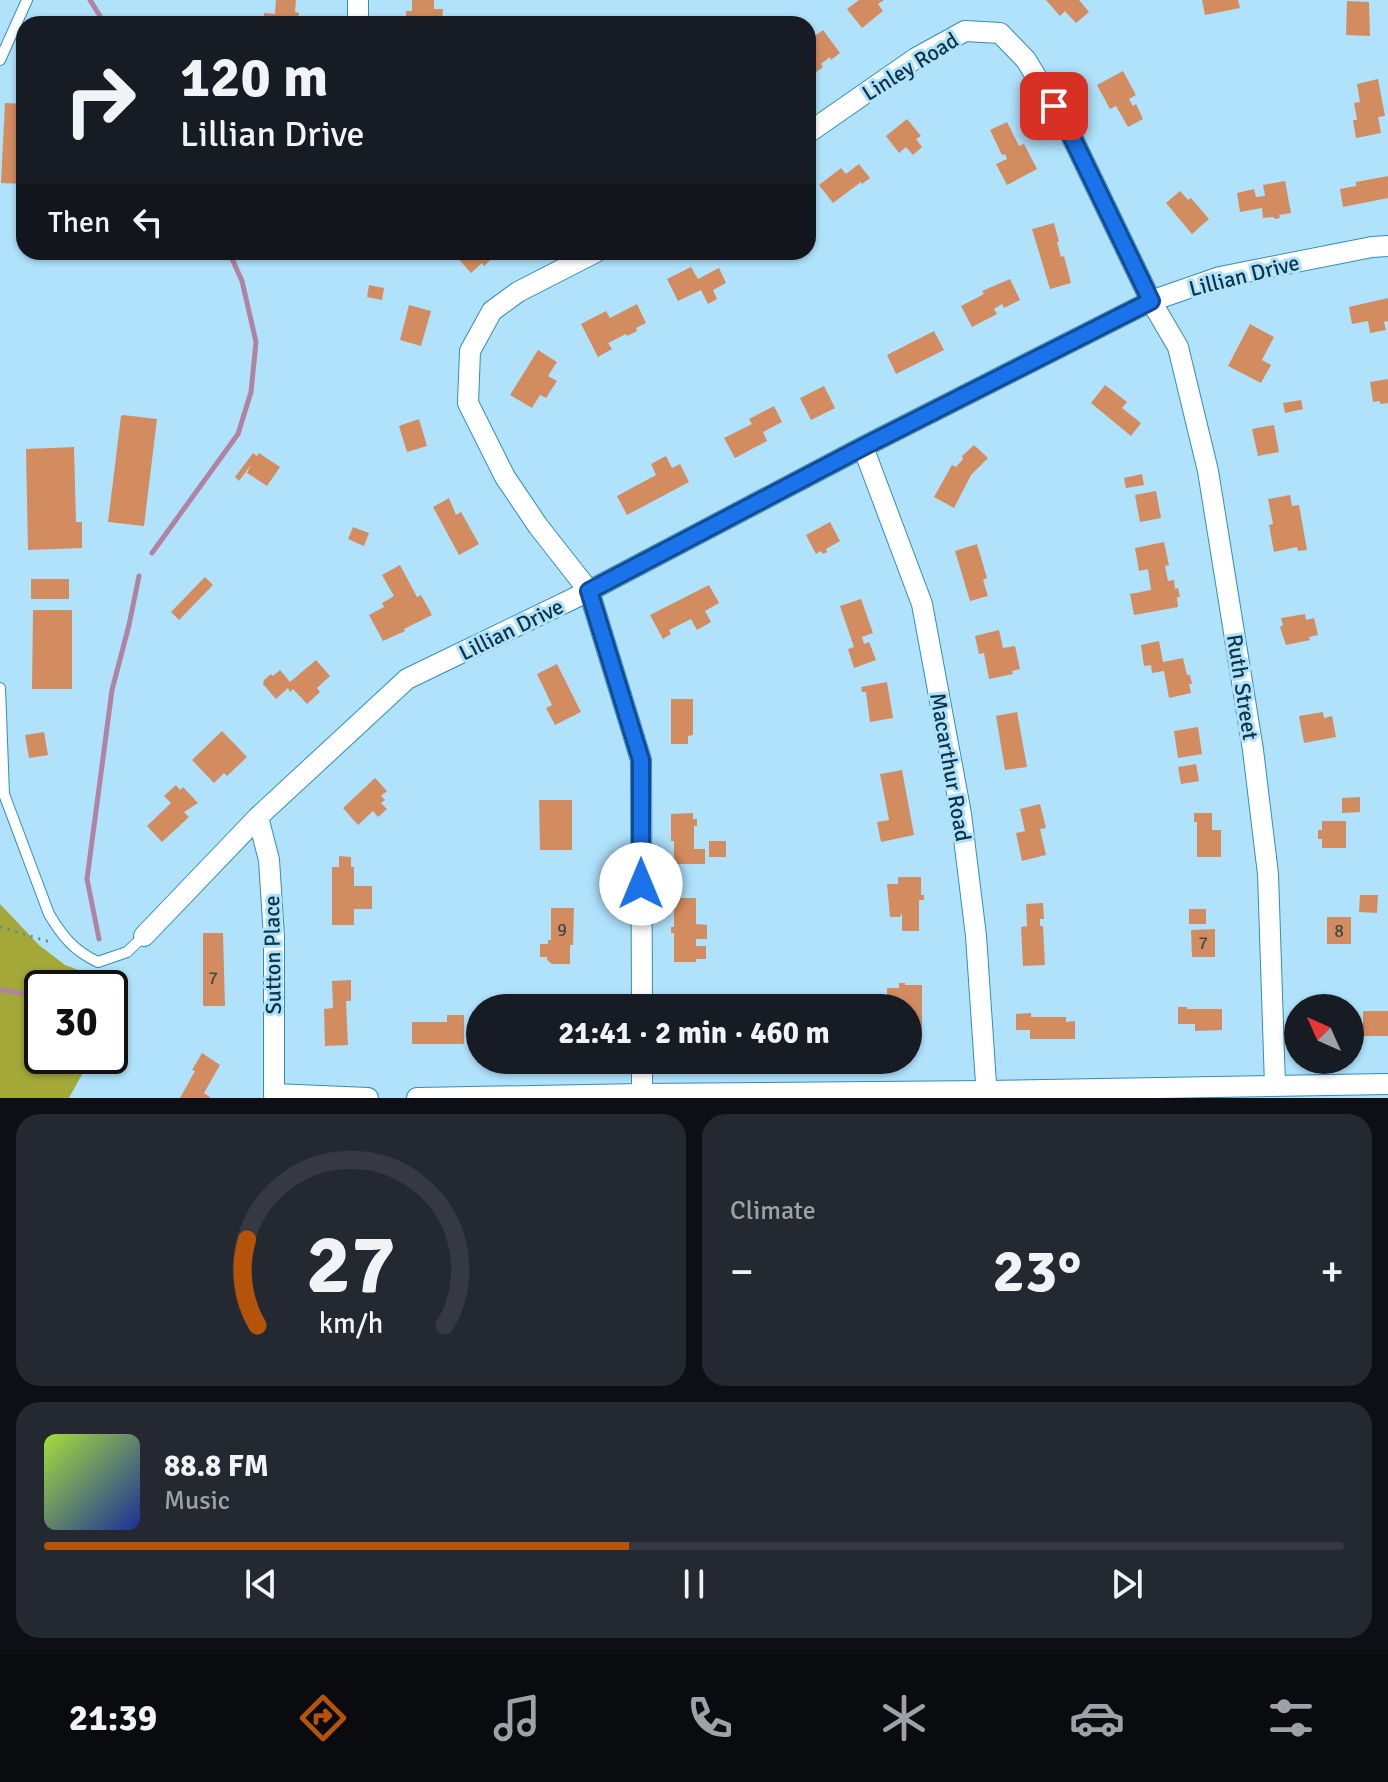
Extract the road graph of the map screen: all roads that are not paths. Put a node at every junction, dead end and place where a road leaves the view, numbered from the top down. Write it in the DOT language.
graph roads {
  1 [pos="16,24"];
  2 [pos="0,60"];
  3 [pos="816,127"];
  4 [pos="1388,246"];
  5 [pos="580,260"];
  6 [pos="1151,301"];
  7 [pos="863,447"];
  8 [pos="589,591"];
  9 [pos="0,688"];
  10 [pos="258,817"];
  11 [pos="144,936"];
  12 [pos="642,994"];
  13 [pos="642,1074"];
  14 [pos="1388,1084"];
  15 [pos="1275,1085"];
  16 [pos="642,1094"];
  17 [pos="987,1095"];
  18 [pos="273,1096"];
  19 [pos="368,1098"];
  20 [pos="417,1098"];
  1 -- 2 [label="lane"];
  3 -- 6 [label="street, Linley Road"];
  4 -- 6 [label="street, Lillian Drive"];
  5 -- 8 [label="street"];
  6 -- 7 [label="street, Lillian Drive"];
  6 -- 15 [label="street, Ruth Street"];
  7 -- 8 [label="street, Lillian Drive"];
  7 -- 17 [label="street, Macarthur Road"];
  8 -- 10 [label="street, Lillian Drive"];
  8 -- 12 [label="street"];
  9 -- 11 [label="lane"];
  10 -- 11 [label="street, Lillian Drive"];
  10 -- 18 [label="street, Sutton Place"];
  13 -- 16 [label="street"];
  14 -- 15 [label="street"];
  15 -- 17 [label="street"];
  16 -- 17 [label="street"];
  16 -- 20 [label="street"];
  18 -- 19 [label="street"];
}
